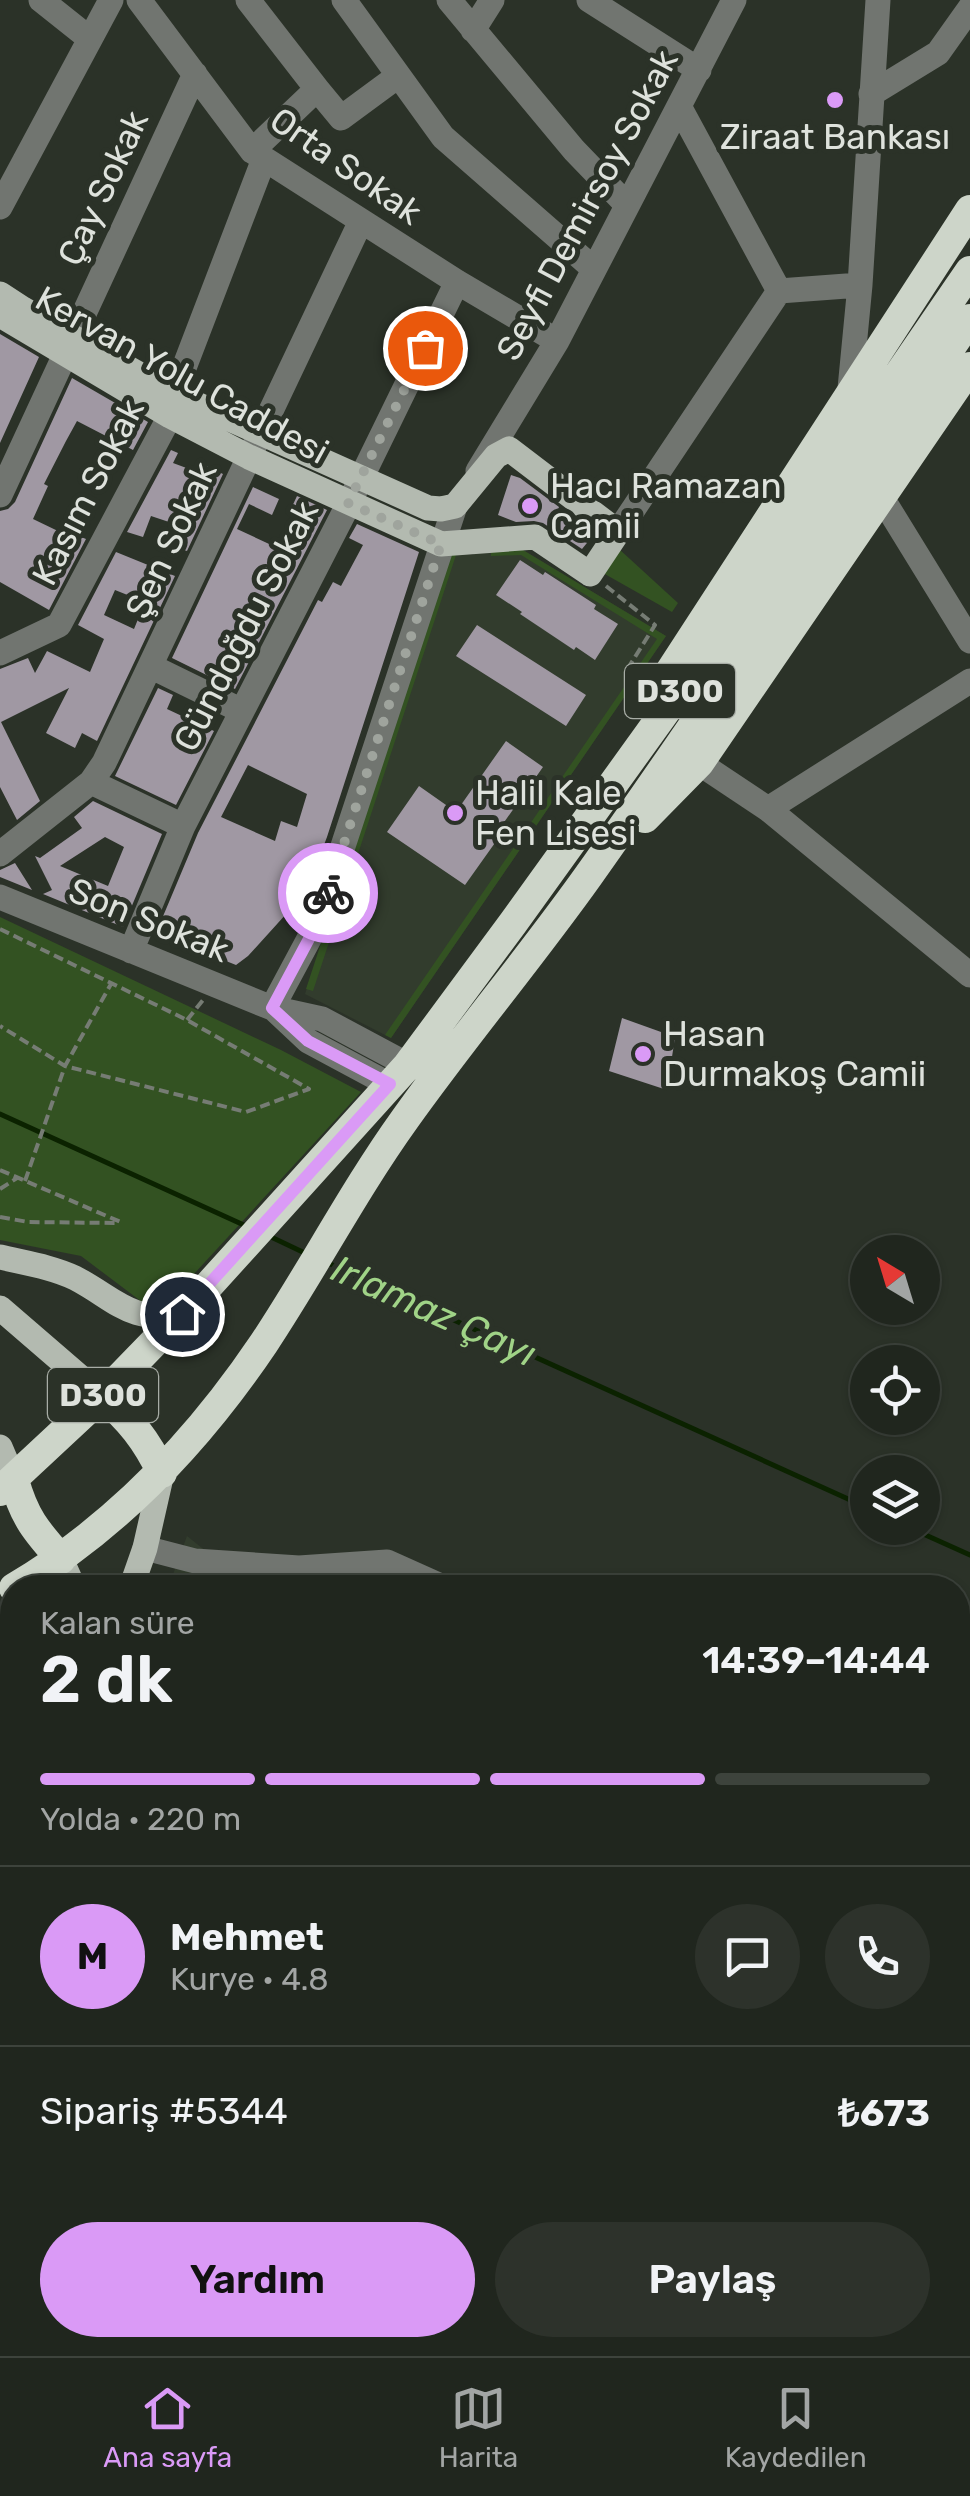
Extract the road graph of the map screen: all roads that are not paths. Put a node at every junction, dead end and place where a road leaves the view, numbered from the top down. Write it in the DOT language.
graph roads {
  1 [pos="41,0"];
  2 [pos="111,0"];
  3 [pos="139,0"];
  4 [pos="248,0"];
  5 [pos="344,0"];
  6 [pos="449,0"];
  7 [pos="492,0"];
  8 [pos="589,0"];
  9 [pos="734,0"];
  10 [pos="878,0"];
  11 [pos="970,8"];
  12 [pos="474,30"];
  13 [pos="90,39"];
  14 [pos="699,70"];
  15 [pos="195,74"];
  16 [pos="398,76"];
  17 [pos="316,89"];
  18 [pos="871,94"];
  19 [pos="680,108"];
  20 [pos="258,155"];
  21 [pos="627,204"];
  22 [pos="0,207"];
  23 [pos="970,210"];
  24 [pos="361,221"];
  25 [pos="594,269"];
  26 [pos="970,271"];
  27 [pos="458,282"];
  28 [pos="860,285"];
  29 [pos="779,291"];
  30 [pos="0,294"];
  31 [pos="0,315"];
  32 [pos="970,319"];
  33 [pos="557,341"];
  34 [pos="68,345"];
  35 [pos="970,368"];
  36 [pos="849,399"];
  37 [pos="172,405"];
  38 [pos="260,431"];
  39 [pos="248,457"];
  40 [pos="360,478"];
  41 [pos="0,495"];
  42 [pos="882,498"];
  43 [pos="460,499"];
  44 [pos="348,503"];
  45 [pos="618,532"];
  46 [pos="441,544"];
  47 [pos="968,634"];
  48 [pos="2,648"];
  49 [pos="150,666"];
  50 [pos="970,681"];
  51 [pos="242,711"];
  52 [pos="699,763"];
  53 [pos="91,782"];
  54 [pos="768,809"];
  55 [pos="183,826"];
  56 [pos="0,854"];
  57 [pos="587,878"];
  58 [pos="0,897"];
  59 [pos="514,923"];
  60 [pos="131,951"];
  61 [pos="970,975"];
  62 [pos="272,1008"];
  63 [pos="392,1083"];
  64 [pos="0,1256"];
  65 [pos="191,1304"];
  66 [pos="0,1308"];
  67 [pos="102,1396"];
  68 [pos="0,1447"];
  69 [pos="162,1473"];
  70 [pos="7,1485"];
  71 [pos="145,1548"];
  72 [pos="61,1559"];
  73 [pos="195,1560"];
  74 [pos="35,1575"];
  75 [pos="68,1575"];
  76 [pos="136,1575"];
  77 [pos="199,1575"];
  78 [pos="416,1575"];
  1 -- 13 [label="street"];
  2 -- 13 [label="street"];
  3 -- 15 [label="street, Orta Sokak"];
  4 -- 17 [label="street"];
  5 -- 16 [label="street"];
  6 -- 12 [label="street"];
  7 -- 12 [label="street"];
  8 -- 14 [label="street"];
  9 -- 14 [label="street, Seyfi Demirsoy Sokak"];
  10 -- 18 [label="street"];
  11 -- 18 [label="street"];
  12 -- 21 [label="street"];
  13 -- 22 [label="street"];
  14 -- 19 [label="street, Seyfi Demirsoy Sokak"];
  15 -- 20 [label="street, Orta Sokak"];
  15 -- 34 [label="street, Çay Sokak"];
  16 -- 17 [label="street"];
  16 -- 25 [label="street"];
  17 -- 20 [label="street, Kasım Sokak"];
  18 -- 28 [label="street"];
  19 -- 21 [label="street, Seyfi Demirsoy Sokak"];
  19 -- 29 [label="street"];
  20 -- 24 [label="street, Orta Sokak"];
  20 -- 37 [label="street, Kasım Sokak"];
  21 -- 25 [label="street, Seyfi Demirsoy Sokak"];
  23 -- 36 [label="highway"];
  24 -- 27 [label="street, Orta Sokak"];
  24 -- 38 [label="street, Şen Sokak"];
  25 -- 33 [label="street, Seyfi Demirsoy Sokak"];
  26 -- 59 [label="highway, D300"];
  27 -- 33 [label="street, Orta Sokak"];
  27 -- 40 [label="street, Gündoğdu Sokak"];
  28 -- 29 [label="street"];
  28 -- 36 [label="street"];
  29 -- 45 [label="street"];
  30 -- 34 [label="main road, Kervan Yolu Caddesi"];
  31 -- 34 [label="main road, Kervan Yolu Caddesi"];
  32 -- 57 [label="highway, D300"];
  33 -- 43 [label="street, Seyfi Demirsoy Sokak"];
  34 -- 37 [label="main road, Kervan Yolu Caddesi"];
  34 -- 41 [label="street, Çay Sokak"];
  35 -- 42 [label="highway"];
  36 -- 59 [label="highway"];
  37 -- 38 [label="main road, Kervan Yolu Caddesi"];
  37 -- 39 [label="main road, Kervan Yolu Caddesi"];
  37 -- 48 [label="street, Kasım Sokak"];
  38 -- 39 [label="street, Şen Sokak"];
  38 -- 40 [label="main road, Kervan Yolu Caddesi"];
  39 -- 44 [label="main road, Kervan Yolu Caddesi"];
  39 -- 49 [label="street, Şen Sokak"];
  40 -- 43 [label="main road, Kervan Yolu Caddesi"];
  40 -- 44 [label="street, Gündoğdu Sokak"];
  42 -- 47 [label="street"];
  42 -- 52 [label="highway"];
  43 -- 45 [label="main road"];
  43 -- 46 [label="street, Seyfi Demirsoy Sokak"];
  44 -- 46 [label="main road, Kervan Yolu Caddesi"];
  44 -- 51 [label="street, Gündoğdu Sokak"];
  45 -- 46 [label="main road"];
  46 -- 62 [label="street, Seyfi Demirsoy Sokak"];
  49 -- 51 [label="street"];
  49 -- 53 [label="street, Şen Sokak"];
  50 -- 54 [label="street"];
  51 -- 55 [label="street, Gündoğdu Sokak"];
  52 -- 54 [label="street"];
  52 -- 57 [label="highway"];
  53 -- 55 [label="street"];
  53 -- 56 [label="street, Şen Sokak"];
  54 -- 61 [label="street"];
  55 -- 60 [label="street, Gündoğdu Sokak"];
  57 -- 69 [label="highway, D300"];
  58 -- 60 [label="street, Son Sokak"];
  59 -- 63 [label="highway, D300"];
  60 -- 62 [label="street, Son Sokak"];
  62 -- 63 [label="street, Son Sokak"];
  63 -- 65 [label="highway, D300"];
  64 -- 65 [label="main road"];
  65 -- 67 [label="highway, D300"];
  66 -- 67 [label="main road"];
  67 -- 69 [label="highway"];
  67 -- 70 [label="highway, D300"];
  68 -- 70 [label="main road"];
  69 -- 71 [label="main road"];
  69 -- 72 [label="highway, D300"];
  70 -- 72 [label="highway"];
  71 -- 73 [label="street"];
  71 -- 76 [label="main road"];
  72 -- 74 [label="highway, D300"];
  72 -- 75 [label="main road"];
  73 -- 77 [label="street"];
  73 -- 78 [label="street"];
}
